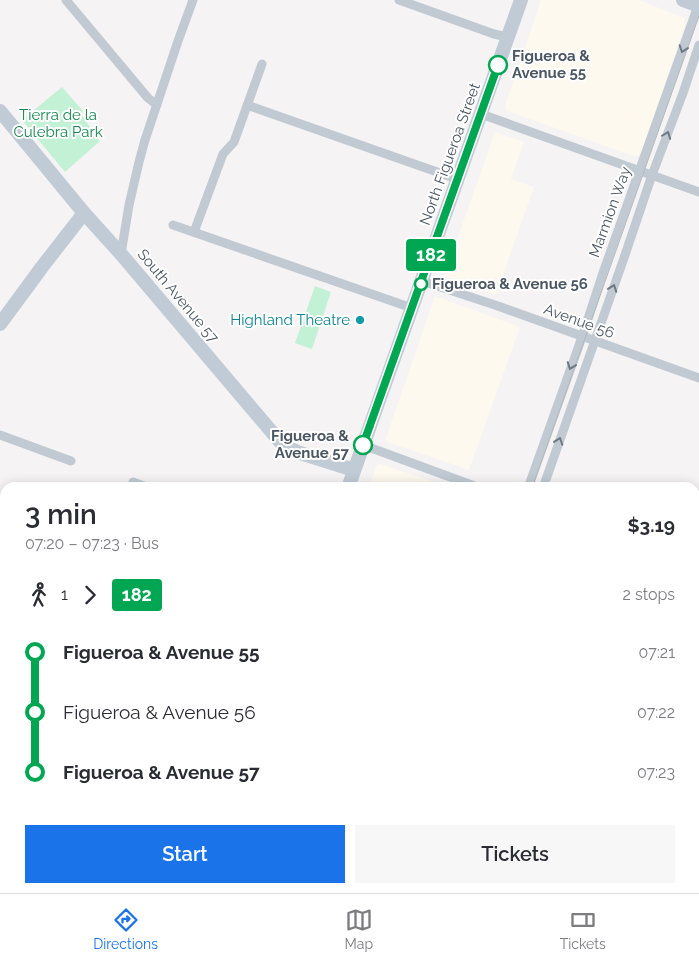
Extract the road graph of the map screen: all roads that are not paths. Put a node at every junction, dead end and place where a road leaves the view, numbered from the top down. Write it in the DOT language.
graph roads {
  1 [pos="66,0"];
  2 [pos="193,0"];
  3 [pos="399,0"];
  4 [pos="521,0"];
  5 [pos="683,0"];
  6 [pos="699,5"];
  7 [pos="507,37"];
  8 [pos="699,46"];
  9 [pos="262,64"];
  10 [pos="156,105"];
  11 [pos="247,105"];
  12 [pos="0,111"];
  13 [pos="481,114"];
  14 [pos="640,171"];
  15 [pos="652,174"];
  16 [pos="457,179"];
  17 [pos="699,192"];
  18 [pos="84,213"];
  19 [pos="173,225"];
  20 [pos="194,232"];
  21 [pos="121,254"];
  22 [pos="422,281"];
  23 [pos="412,308"];
  24 [pos="0,324"];
  25 [pos="582,337"];
  26 [pos="594,341"];
  27 [pos="699,378"];
  28 [pos="0,435"];
  29 [pos="363,445"];
  30 [pos="72,460"];
  31 [pos="354,470"];
  32 [pos="350,482"];
  33 [pos="464,482"];
  34 [pos="530,482"];
  35 [pos="545,482"];
  1 -- 10 [label="street"];
  2 -- 10 [label="street"];
  3 -- 7 [label="street"];
  4 -- 7 [label="street, North Figueroa Street"];
  5 -- 6 [label="street"];
  6 -- 14 [label="street, Marmion Way, one-way"];
  7 -- 13 [label="street, North Figueroa Street"];
  15 -- 8 [label="street, Marmion Way, one-way"];
  9 -- 11 [label="street"];
  10 -- 21 [label="street"];
  11 -- 16 [label="street"];
  11 -- 20 [label="street"];
  12 -- 18 [label="street, South Avenue 57"];
  13 -- 14 [label="street"];
  13 -- 16 [label="street, North Figueroa Street"];
  14 -- 15 [label="street"];
  14 -- 25 [label="street, Marmion Way"];
  15 -- 17 [label="street"];
  26 -- 15 [label="street, Marmion Way, one-way"];
  16 -- 22 [label="street, North Figueroa Street"];
  18 -- 21 [label="street, South Avenue 57"];
  18 -- 24 [label="street"];
  19 -- 20 [label="street"];
  20 -- 23 [label="street"];
  21 -- 31 [label="street, South Avenue 57"];
  22 -- 23 [label="street, North Figueroa Street"];
  22 -- 25 [label="street, Avenue 56"];
  23 -- 29 [label="street, North Figueroa Street"];
  25 -- 26 [label="street, Avenue 56"];
  25 -- 34 [label="street, Marmion Way, one-way"];
  26 -- 27 [label="street, Avenue 56"];
  35 -- 26 [label="street, Marmion Way, one-way"];
  28 -- 30 [label="street"];
  29 -- 31 [label="street, North Figueroa Street"];
  29 -- 33 [label="street"];
  31 -- 32 [label="street, North Figueroa Street"];
}
